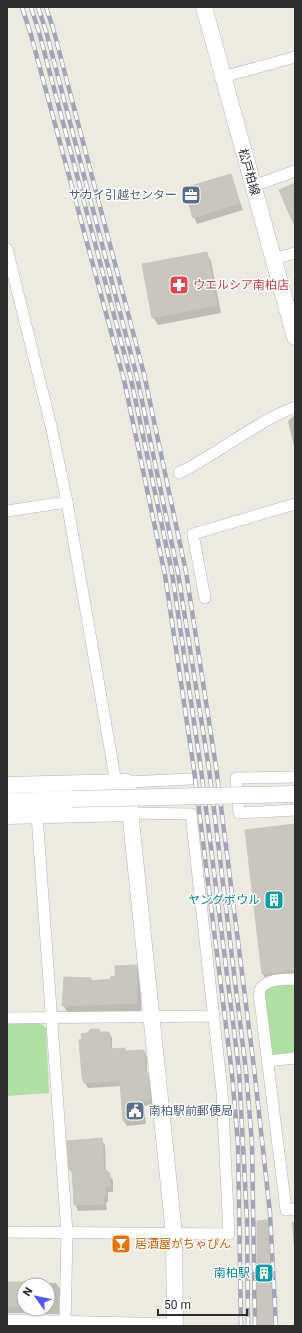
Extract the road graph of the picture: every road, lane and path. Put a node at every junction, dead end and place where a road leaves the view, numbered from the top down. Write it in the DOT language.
graph roads {
  1 [pos="204,7"];
  2 [pos="295,57"];
  3 [pos="223,77"];
  4 [pos="295,171"];
  5 [pos="253,186"];
  6 [pos="7,249"];
  7 [pos="295,253"];
  8 [pos="274,259"];
  9 [pos="10,276"];
  10 [pos="295,337"];
  11 [pos="295,407"];
  12 [pos="179,472"];
  13 [pos="66,502"];
  14 [pos="295,504"];
  15 [pos="7,511"];
  16 [pos="205,598"];
  17 [pos="295,777"];
  18 [pos="190,779"];
  19 [pos="122,782"];
  20 [pos="7,785"];
  21 [pos="295,794"];
  22 [pos="7,801"];
  23 [pos="295,810"];
  24 [pos="130,813"];
  25 [pos="37,815"];
  26 [pos="7,816"];
  27 [pos="295,979"];
  28 [pos="151,1016"];
  29 [pos="214,1016"];
  30 [pos="7,1018"];
  31 [pos="50,1018"];
  32 [pos="295,1058"];
  33 [pos="267,1061"];
  34 [pos="295,1210"];
  35 [pos="7,1232"];
  36 [pos="67,1233"];
  37 [pos="174,1234"];
  38 [pos="7,1320"];
  39 [pos="65,1324"];
  40 [pos="175,1325"];
  1 -- 3 [label="street, 松戸柏線"];
  2 -- 3 [label="street"];
  3 -- 5 [label="street, 松戸柏線"];
  4 -- 5 [label="street"];
  5 -- 8 [label="street, 松戸柏線"];
  6 -- 9 [label="street"];
  7 -- 8 [label="street"];
  8 -- 10 [label="street, 松戸柏線"];
  9 -- 13 [label="street"];
  11 -- 12 [label="street"];
  13 -- 15 [label="street"];
  13 -- 19 [label="street"];
  14 -- 16 [label="street"];
  17 -- 23 [label="street"];
  18 -- 19 [label="street"];
  19 -- 20 [label="street"];
  19 -- 24 [label="street"];
  21 -- 22 [label="street, bridge"];
  24 -- 25 [label="street"];
  24 -- 28 [label="street"];
  24 -- 29 [label="street"];
  25 -- 26 [label="street"];
  25 -- 31 [label="street"];
  27 -- 33 [label="street"];
  28 -- 29 [label="street"];
  28 -- 31 [label="street"];
  28 -- 37 [label="street"];
  29 -- 37 [label="street"];
  30 -- 31 [label="street"];
  31 -- 36 [label="street"];
  32 -- 33 [label="street"];
  33 -- 34 [label="street"];
  35 -- 36 [label="street"];
  36 -- 37 [label="street"];
  36 -- 39 [label="street"];
  37 -- 40 [label="street"];
  38 -- 39 [label="street"];
  39 -- 40 [label="street"];
}
